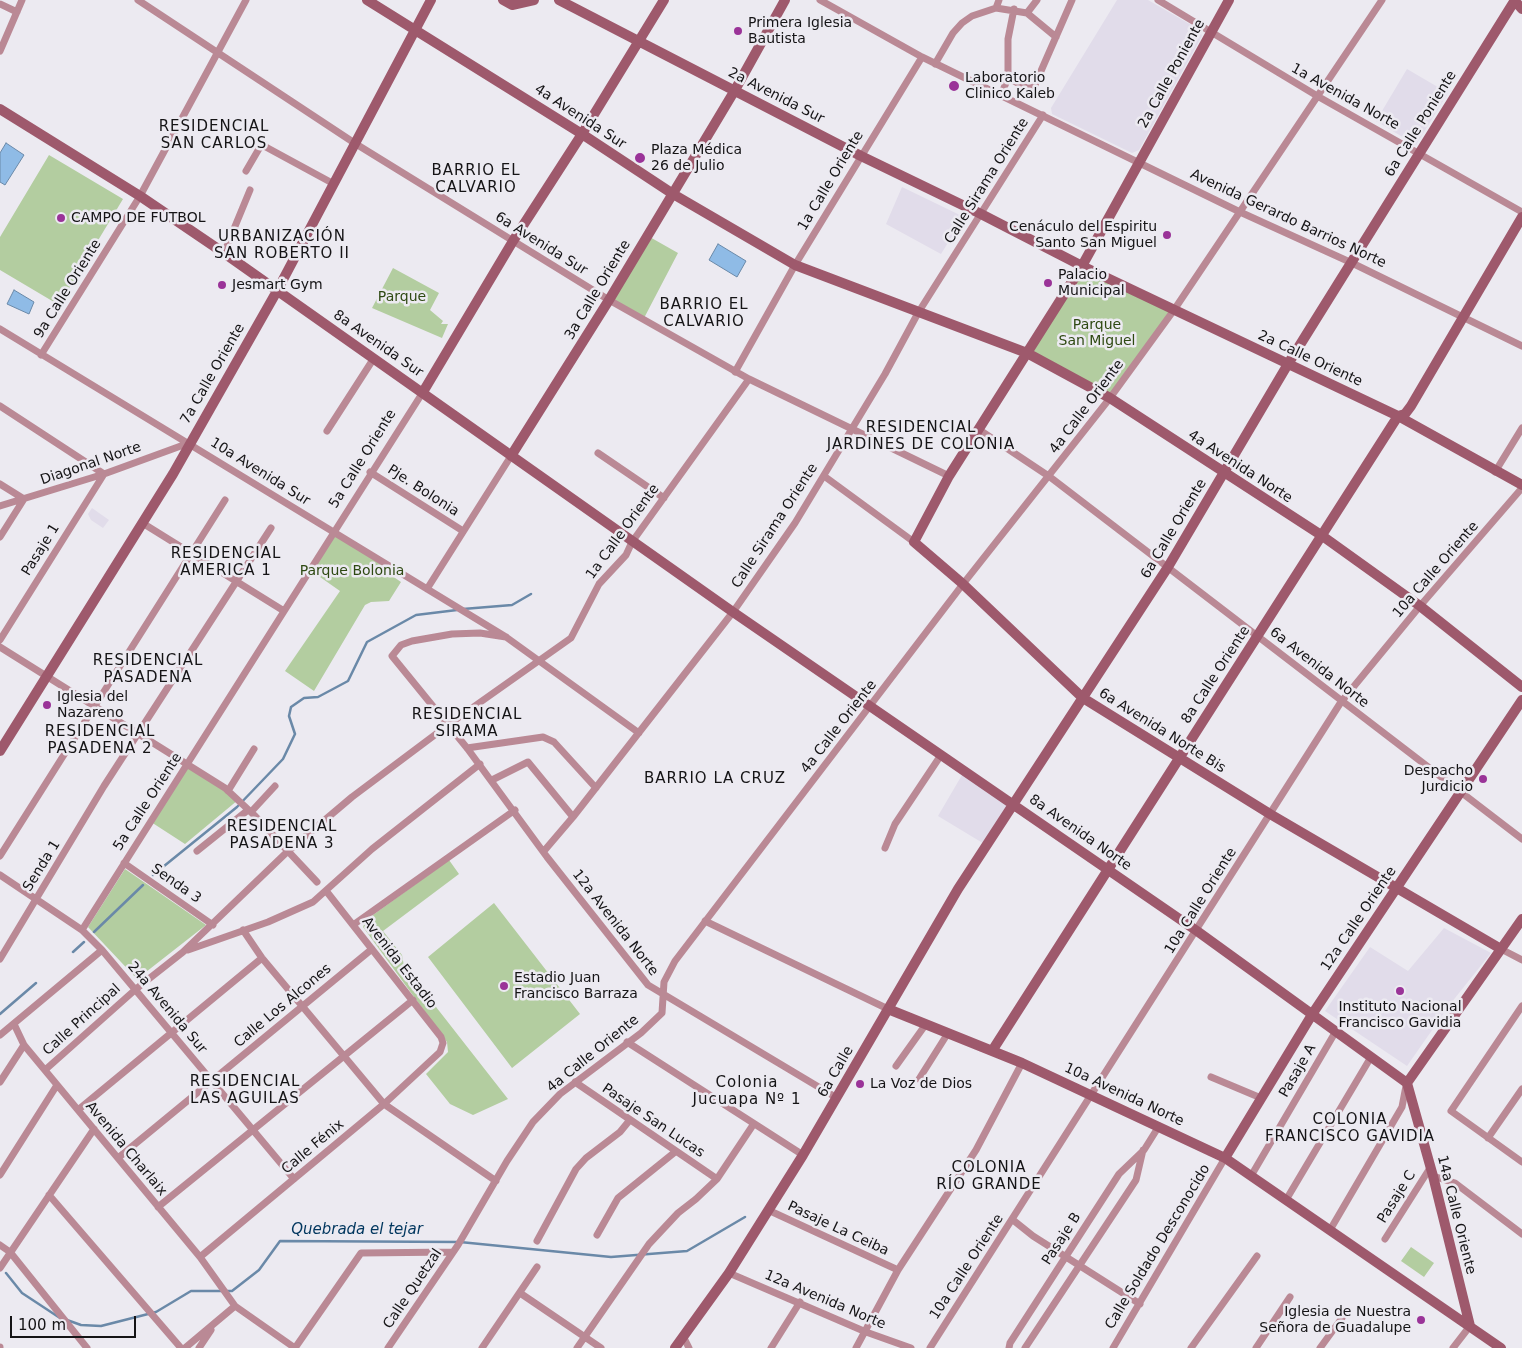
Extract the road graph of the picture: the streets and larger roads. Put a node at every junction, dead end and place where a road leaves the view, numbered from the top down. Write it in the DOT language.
graph roads {
  1 [pos="22,0"];
  2 [pos="138,0"];
  3 [pos="246,0"];
  4 [pos="367,0"];
  5 [pos="431,0"];
  6 [pos="503,0"];
  7 [pos="534,0"];
  8 [pos="559,0"];
  9 [pos="664,0"];
  10 [pos="785,0"];
  11 [pos="820,0"];
  12 [pos="1037,0"];
  13 [pos="1072,0"];
  14 [pos="1158,0"];
  15 [pos="1229,0"];
  16 [pos="1382,0"];
  17 [pos="1514,0"];
  18 [pos="0,4"];
  19 [pos="998,4"];
  20 [pos="1014,9"];
  21 [pos="1522,9"];
  22 [pos="17,12"];
  23 [pos="1027,13"];
  24 [pos="415,30"];
  25 [pos="1211,32"];
  26 [pos="1056,37"];
  27 [pos="638,42"];
  28 [pos="0,50"];
  29 [pos="217,53"];
  30 [pos="922,57"];
  31 [pos="936,64"];
  32 [pos="1008,78"];
  33 [pos="735,90"];
  34 [pos="1001,95"];
  35 [pos="1318,98"];
  36 [pos="0,109"];
  37 [pos="1043,115"];
  38 [pos="582,134"];
  39 [pos="356,144"];
  40 [pos="1419,152"];
  41 [pos="861,156"];
  42 [pos="1138,162"];
  43 [pos="246,171"];
  44 [pos="334,184"];
  45 [pos="250,190"];
  46 [pos="673,194"];
  47 [pos="140,196"];
  48 [pos="1240,212"];
  49 [pos="1522,212"];
  50 [pos="981,214"];
  51 [pos="1522,217"];
  52 [pos="512,241"];
  53 [pos="224,253"];
  54 [pos="1352,263"];
  55 [pos="794,265"];
  56 [pos="1082,266"];
  57 [pos="277,291"];
  58 [pos="609,300"];
  59 [pos="1174,310"];
  60 [pos="918,313"];
  61 [pos="1462,316"];
  62 [pos="0,330"];
  63 [pos="1522,346"];
  64 [pos="1027,353"];
  65 [pos="42,355"];
  66 [pos="374,358"];
  67 [pos="1288,364"];
  68 [pos="735,372"];
  69 [pos="749,379"];
  70 [pos="423,392"];
  71 [pos="1110,398"];
  72 [pos="0,406"];
  73 [pos="1398,416"];
  74 [pos="1522,428"];
  75 [pos="852,429"];
  76 [pos="978,429"];
  77 [pos="327,431"];
  78 [pos="189,443"];
  79 [pos="598,453"];
  80 [pos="512,456"];
  81 [pos="370,472"];
  82 [pos="1495,472"];
  83 [pos="1224,473"];
  84 [pos="104,474"];
  85 [pos="824,476"];
  86 [pos="949,476"];
  87 [pos="1050,476"];
  88 [pos="0,484"];
  89 [pos="1522,487"];
  90 [pos="664,498"];
  91 [pos="24,499"];
  92 [pos="225,500"];
  93 [pos="0,506"];
  94 [pos="144,524"];
  95 [pos="271,528"];
  96 [pos="463,531"];
  97 [pos="334,532"];
  98 [pos="1321,535"];
  99 [pos="0,537"];
  100 [pos="632,542"];
  101 [pos="914,542"];
  102 [pos="191,553"];
  103 [pos="1168,567"];
  104 [pos="236,582"];
  105 [pos="964,584"];
  106 [pos="427,589"];
  107 [pos="1420,606"];
  108 [pos="284,610"];
  109 [pos="733,612"];
  110 [pos="1258,636"];
  111 [pos="506,637"];
  112 [pos="0,640"];
  113 [pos="0,647"];
  114 [pos="539,660"];
  115 [pos="47,676"];
  116 [pos="1522,687"];
  117 [pos="1083,698"];
  118 [pos="1522,700"];
  119 [pos="1341,702"];
  120 [pos="94,705"];
  121 [pos="870,706"];
  122 [pos="448,724"];
  123 [pos="138,732"];
  124 [pos="639,733"];
  125 [pos="468,748"];
  126 [pos="254,749"];
  127 [pos="0,751"];
  128 [pos="941,755"];
  129 [pos="1180,756"];
  130 [pos="480,764"];
  131 [pos="188,765"];
  132 [pos="492,780"];
  133 [pos="275,786"];
  134 [pos="596,788"];
  135 [pos="228,791"];
  136 [pos="1460,792"];
  137 [pos="1014,805"];
  138 [pos="248,810"];
  139 [pos="515,810"];
  140 [pos="1270,814"];
  141 [pos="572,817"];
  142 [pos="1522,839"];
  143 [pos="885,848"];
  144 [pos="544,850"];
  145 [pos="197,851"];
  146 [pos="287,852"];
  147 [pos="0,856"];
  148 [pos="124,864"];
  149 [pos="1108,870"];
  150 [pos="0,875"];
  151 [pos="317,882"];
  152 [pos="1396,888"];
  153 [pos="326,892"];
  154 [pos="37,898"];
  155 [pos="1522,919"];
  156 [pos="705,921"];
  157 [pos="213,925"];
  158 [pos="353,925"];
  159 [pos="82,930"];
  160 [pos="242,930"];
  161 [pos="1198,931"];
  162 [pos="372,949"];
  163 [pos="1501,949"];
  164 [pos="102,950"];
  165 [pos="183,952"];
  166 [pos="262,958"];
  167 [pos="0,959"];
  168 [pos="1522,960"];
  169 [pos="136,989"];
  170 [pos="664,994"];
  171 [pos="413,1000"];
  172 [pos="304,1005"];
  173 [pos="1522,1006"];
  174 [pos="888,1009"];
  175 [pos="1313,1014"];
  176 [pos="14,1024"];
  177 [pos="926,1024"];
  178 [pos="1336,1031"];
  179 [pos="171,1032"];
  180 [pos="948,1033"];
  181 [pos="0,1035"];
  182 [pos="627,1042"];
  183 [pos="24,1045"];
  184 [pos="992,1050"];
  185 [pos="440,1052"];
  186 [pos="344,1056"];
  187 [pos="1371,1057"];
  188 [pos="1022,1062"];
  189 [pos="896,1066"];
  190 [pos="45,1070"];
  191 [pos="1211,1076"];
  192 [pos="919,1079"];
  193 [pos="212,1081"];
  194 [pos="0,1082"];
  195 [pos="575,1082"];
  196 [pos="1407,1083"];
  197 [pos="57,1084"];
  198 [pos="1522,1089"];
  199 [pos="1091,1094"];
  200 [pos="837,1098"];
  201 [pos="1261,1098"];
  202 [pos="384,1104"];
  203 [pos="78,1110"];
  204 [pos="629,1121"];
  205 [pos="753,1125"];
  206 [pos="1158,1126"];
  207 [pos="94,1129"];
  208 [pos="253,1130"];
  209 [pos="1488,1138"];
  210 [pos="1144,1150"];
  211 [pos="675,1152"];
  212 [pos="803,1155"];
  213 [pos="118,1158"];
  214 [pos="1225,1158"];
  215 [pos="1522,1162"];
  216 [pos="1432,1172"];
  217 [pos="0,1175"];
  218 [pos="1251,1176"];
  219 [pos="294,1179"];
  220 [pos="717,1179"];
  221 [pos="496,1181"];
  222 [pos="49,1195"];
  223 [pos="1286,1200"];
  224 [pos="158,1206"];
  225 [pos="768,1210"];
  226 [pos="1013,1220"];
  227 [pos="1330,1230"];
  228 [pos="1522,1234"];
  229 [pos="597,1235"];
  230 [pos="1385,1239"];
  231 [pos="537,1241"];
  232 [pos="460,1242"];
  233 [pos="0,1245"];
  234 [pos="10,1252"];
  235 [pos="453,1252"];
  236 [pos="200,1256"];
  237 [pos="1066,1256"];
  238 [pos="1257,1256"];
  239 [pos="1080,1266"];
  240 [pos="537,1267"];
  241 [pos="0,1268"];
  242 [pos="898,1270"];
  243 [pos="729,1273"];
  244 [pos="520,1294"];
  245 [pos="1290,1297"];
  246 [pos="800,1302"];
  247 [pos="1140,1304"];
  248 [pos="236,1306"];
  249 [pos="1342,1318"];
  250 [pos="214,1326"];
  251 [pos="1470,1326"];
  252 [pos="866,1332"];
  253 [pos="683,1336"];
  254 [pos="584,1337"];
  255 [pos="87,1348"];
  256 [pos="181,1348"];
  257 [pos="185,1348"];
  258 [pos="200,1348"];
  259 [pos="295,1348"];
  260 [pos="388,1348"];
  261 [pos="482,1348"];
  262 [pos="576,1348"];
  263 [pos="600,1348"];
  264 [pos="675,1348"];
  265 [pos="689,1348"];
  266 [pos="771,1348"];
  267 [pos="856,1348"];
  268 [pos="911,1348"];
  269 [pos="930,1348"];
  270 [pos="1009,1348"];
  271 [pos="1025,1348"];
  272 [pos="1112,1348"];
  273 [pos="1191,1348"];
  274 [pos="1256,1348"];
  275 [pos="1320,1348"];
  276 [pos="1453,1348"];
  277 [pos="1501,1348"];
  1 -- 22 [label="street"];
  2 -- 29 [label="street, 6a Avenida Sur"];
  3 -- 29 [label="street, 9a Calle Oriente"];
  4 -- 24 [label="street, 4a Avenida Sur"];
  5 -- 24 [label="street, 7a Calle Oriente"];
  6 -- 7 [label="street"];
  8 -- 27 [label="street, 2a Avenida Sur"];
  9 -- 27 [label="street, 5a Calle Oriente"];
  10 -- 33 [label="street, 3a Calle Oriente"];
  11 -- 30 [label="street, Avenida Gerardo Barrios Norte"];
  12 -- 23 [label="street"];
  13 -- 26 [label="street"];
  14 -- 25 [label="street, 1a Avenida Norte"];
  15 -- 25 [label="street, 2a Calle Poniente"];
  16 -- 35 [label="street, 4a Calle Oriente"];
  17 -- 21 [label="street"];
  17 -- 40 [label="street, 6a Calle Poniente"];
  18 -- 22 [label="street"];
  19 -- 20 [label="street"];
  19 -- 31 [label="street"];
  20 -- 23 [label="street"];
  20 -- 32 [label="street"];
  22 -- 28 [label="street"];
  23 -- 26 [label="street"];
  24 -- 38 [label="street, 4a Avenida Sur"];
  24 -- 39 [label="street, 7a Calle Oriente"];
  25 -- 35 [label="street, 1a Avenida Norte"];
  25 -- 42 [label="street, 2a Calle Poniente"];
  26 -- 32 [label="street"];
  27 -- 33 [label="street, 2a Avenida Sur"];
  27 -- 38 [label="street, 5a Calle Oriente"];
  29 -- 39 [label="street, 6a Avenida Sur"];
  29 -- 47 [label="street, 9a Calle Oriente"];
  30 -- 31 [label="street, Avenida Gerardo Barrios Norte"];
  30 -- 41 [label="street, 1a Calle Oriente"];
  31 -- 34 [label="street, Avenida Gerardo Barrios Norte"];
  32 -- 34 [label="street"];
  33 -- 41 [label="street, 2a Avenida Sur"];
  33 -- 46 [label="street, 3a Calle Oriente"];
  34 -- 37 [label="street, Avenida Gerardo Barrios Norte"];
  35 -- 40 [label="street, 1a Avenida Norte"];
  35 -- 48 [label="street, 4a Calle Oriente"];
  36 -- 47 [label="street, 8a Avenida Sur"];
  37 -- 42 [label="street, Avenida Gerardo Barrios Norte"];
  37 -- 50 [label="street, Calle Sirama Oriente"];
  38 -- 46 [label="street, 4a Avenida Sur"];
  38 -- 52 [label="street, 5a Calle Oriente"];
  39 -- 44 [label="street, 7a Calle Oriente"];
  39 -- 52 [label="street, 6a Avenida Sur"];
  40 -- 49 [label="street, 1a Avenida Norte"];
  40 -- 54 [label="street, 6a Calle Poniente"];
  41 -- 50 [label="street, 2a Avenida Sur"];
  41 -- 55 [label="street, 1a Calle Oriente"];
  42 -- 48 [label="street, Avenida Gerardo Barrios Norte"];
  42 -- 56 [label="street"];
  43 -- 44 [label="street"];
  44 -- 57 [label="street, 7a Calle Oriente"];
  45 -- 53 [label="street"];
  46 -- 55 [label="street, 4a Avenida Sur"];
  46 -- 58 [label="street, 3a Calle Oriente"];
  47 -- 53 [label="street, 8a Avenida Sur"];
  47 -- 65 [label="street, 9a Calle Oriente"];
  48 -- 54 [label="street, Avenida Gerardo Barrios Norte"];
  48 -- 59 [label="street, 4a Calle Oriente"];
  50 -- 56 [label="street, 2a Calle Oriente"];
  50 -- 60 [label="street, Calle Sirama Oriente"];
  51 -- 61 [label="street, 8a Calle Oriente"];
  52 -- 58 [label="street, 6a Avenida Sur"];
  52 -- 70 [label="street, 5a Calle Oriente"];
  53 -- 57 [label="street, 8a Avenida Sur"];
  54 -- 61 [label="street, Avenida Gerardo Barrios Norte"];
  54 -- 67 [label="street, 6a Calle Oriente"];
  55 -- 60 [label="street, 4a Avenida Sur"];
  55 -- 68 [label="street, 1a Calle Oriente"];
  56 -- 59 [label="street, 2a Calle Oriente"];
  56 -- 64 [label="street"];
  57 -- 66 [label="street, 8a Avenida Sur"];
  57 -- 78 [label="street, 7a Calle Oriente"];
  58 -- 68 [label="street, 6a Avenida Sur"];
  58 -- 80 [label="street, 3a Calle Oriente"];
  59 -- 67 [label="street, 2a Calle Oriente"];
  59 -- 71 [label="street, 4a Calle Oriente"];
  60 -- 64 [label="street, 4a Avenida Norte"];
  60 -- 75 [label="street, Calle Sirama Oriente"];
  61 -- 63 [label="street, Avenida Gerardo Barrios Norte"];
  61 -- 73 [label="street, 8a Calle Oriente"];
  62 -- 65 [label="street, 10a Avenida Sur"];
  64 -- 71 [label="street, 4a Avenida Norte"];
  64 -- 76 [label="street"];
  65 -- 78 [label="street, 10a Avenida Sur"];
  66 -- 70 [label="street, 8a Avenida Sur"];
  66 -- 77 [label="street"];
  67 -- 73 [label="street, 2a Calle Oriente"];
  67 -- 83 [label="street, 6a Calle Oriente"];
  68 -- 69 [label="street, 6a Avenida Sur"];
  69 -- 75 [label="street, 6a Avenida Sur"];
  69 -- 90 [label="street, 1a Calle Oriente"];
  70 -- 80 [label="street, 8a Avenida Sur"];
  70 -- 81 [label="street, 5a Calle Oriente"];
  71 -- 83 [label="street, 4a Avenida Norte"];
  71 -- 87 [label="street, 4a Calle Oriente"];
  72 -- 84 [label="street"];
  73 -- 82 [label="street, 2a Calle Oriente"];
  73 -- 98 [label="street, 8a Calle Oriente"];
  74 -- 82 [label="street"];
  75 -- 85 [label="street, Calle Sirama Oriente"];
  75 -- 86 [label="street, 6a Avenida Sur"];
  76 -- 86 [label="street"];
  76 -- 87 [label="street, 6a Avenida Norte"];
  78 -- 84 [label="street, Diagonal Norte"];
  78 -- 94 [label="street, 7a Calle Oriente"];
  78 -- 97 [label="street, 10a Avenida Sur"];
  79 -- 90 [label="street"];
  80 -- 96 [label="street, 3a Calle Oriente"];
  80 -- 100 [label="street, 8a Avenida Sur"];
  81 -- 96 [label="street, Pje. Bolonia"];
  81 -- 97 [label="street, 5a Calle Oriente"];
  82 -- 89 [label="street, 2a Calle Oriente"];
  83 -- 98 [label="street, 4a Avenida Norte"];
  83 -- 103 [label="street, 6a Calle Oriente"];
  84 -- 91 [label="street, Diagonal Norte"];
  84 -- 112 [label="street, Pasaje 1"];
  85 -- 101 [label="street, 6a Avenida Norte Bis"];
  85 -- 109 [label="street, Calle Sirama Oriente"];
  86 -- 101 [label="street"];
  87 -- 103 [label="street, 6a Avenida Norte"];
  87 -- 105 [label="street, 4a Calle Oriente"];
  88 -- 91 [label="street"];
  89 -- 107 [label="street, 10a Calle Oriente"];
  90 -- 100 [label="street, 1a Calle Oriente"];
  91 -- 93 [label="street, Diagonal Norte"];
  91 -- 99 [label="street"];
  92 -- 102 [label="street"];
  94 -- 102 [label="street"];
  94 -- 115 [label="street, 7a Calle Oriente"];
  95 -- 104 [label="street"];
  96 -- 106 [label="street, 3a Calle Oriente"];
  97 -- 106 [label="street, 10a Avenida Sur"];
  97 -- 108 [label="street, 5a Calle Oriente"];
  98 -- 107 [label="street, 4a Avenida Norte"];
  98 -- 110 [label="street, 8a Calle Oriente"];
  100 -- 109 [label="street, 8a Avenida Sur"];
  100 -- 114 [label="street, 1a Calle Oriente"];
  101 -- 105 [label="street, 6a Avenida Norte Bis"];
  102 -- 104 [label="street"];
  102 -- 120 [label="street"];
  103 -- 110 [label="street, 6a Avenida Norte"];
  103 -- 117 [label="street, 6a Calle Oriente"];
  104 -- 108 [label="street"];
  104 -- 123 [label="street, Senda 1"];
  105 -- 117 [label="street, 6a Avenida Norte Bis"];
  105 -- 121 [label="street, 4a Calle Oriente"];
  106 -- 111 [label="street, 10a Avenida Sur"];
  107 -- 116 [label="street, 4a Avenida Norte"];
  107 -- 119 [label="street, 10a Calle Oriente"];
  108 -- 131 [label="street, 5a Calle Oriente"];
  109 -- 121 [label="street, 8a Avenida Norte"];
  109 -- 124 [label="street, Calle Sirama Oriente"];
  110 -- 119 [label="street, 6a Avenida Norte"];
  110 -- 129 [label="street, 8a Calle Oriente"];
  111 -- 114 [label="street, 10a Avenida Sur"];
  111 -- 122 [label="street, 12a Avenida Norte"];
  113 -- 115 [label="street"];
  114 -- 122 [label="street, 1a Calle Oriente"];
  114 -- 124 [label="street, 10a Avenida Sur"];
  115 -- 120 [label="street"];
  115 -- 127 [label="street, 7a Calle Oriente"];
  117 -- 129 [label="street, 6a Avenida Norte Bis"];
  117 -- 137 [label="street, 6a Calle Oriente"];
  118 -- 136 [label="street, 12a Calle Oriente"];
  119 -- 136 [label="street, 6a Avenida Norte"];
  119 -- 140 [label="street, 10a Calle Oriente"];
  120 -- 123 [label="street"];
  120 -- 147 [label="street"];
  121 -- 128 [label="street, 8a Avenida Norte"];
  121 -- 156 [label="street, 4a Calle Oriente"];
  122 -- 125 [label="street, 12a Avenida Norte"];
  122 -- 146 [label="street, 1a Calle Oriente"];
  123 -- 131 [label="street"];
  123 -- 154 [label="street, Senda 1"];
  124 -- 134 [label="street, Calle Sirama Oriente"];
  125 -- 130 [label="street, 12a Avenida Norte"];
  125 -- 134 [label="street"];
  126 -- 135 [label="street"];
  128 -- 137 [label="street, 8a Avenida Norte"];
  128 -- 143 [label="street"];
  129 -- 140 [label="street, 6a Avenida Norte Bis"];
  129 -- 149 [label="street, 8a Calle Oriente"];
  130 -- 132 [label="street, 12a Avenida Norte"];
  130 -- 153 [label="street"];
  131 -- 135 [label="street"];
  131 -- 148 [label="street, 5a Calle Oriente"];
  132 -- 139 [label="street, 12a Avenida Norte"];
  132 -- 141 [label="street"];
  133 -- 138 [label="street"];
  134 -- 141 [label="street, Calle Sirama Oriente"];
  135 -- 138 [label="street"];
  136 -- 142 [label="street, 6a Avenida Norte"];
  136 -- 152 [label="street, 12a Calle Oriente"];
  137 -- 149 [label="street, 8a Avenida Norte"];
  137 -- 174 [label="street, 6a Calle"];
  138 -- 145 [label="street"];
  138 -- 146 [label="street"];
  139 -- 144 [label="street, 12a Avenida Norte"];
  139 -- 158 [label="street"];
  140 -- 152 [label="street, 6a Avenida Norte Bis"];
  140 -- 161 [label="street, 10a Calle Oriente"];
  141 -- 144 [label="street, Calle Sirama Oriente"];
  144 -- 170 [label="street, 12a Avenida Norte"];
  146 -- 151 [label="street"];
  146 -- 157 [label="street, 1a Calle Oriente"];
  148 -- 157 [label="street, Senda 3"];
  148 -- 159 [label="street, 5a Calle Oriente"];
  149 -- 161 [label="street, 8a Avenida Norte"];
  149 -- 184 [label="street, 8a Calle Oriente"];
  150 -- 154 [label="street, 24a Avenida Sur"];
  152 -- 163 [label="street, 6a Avenida Norte Bis"];
  152 -- 175 [label="street, 12a Calle Oriente"];
  153 -- 158 [label="street, Avenida Estadio"];
  153 -- 160 [label="street"];
  154 -- 159 [label="street, 24a Avenida Sur"];
  154 -- 167 [label="street, Senda 1"];
  155 -- 163 [label="street"];
  156 -- 170 [label="street, 4a Calle Oriente"];
  156 -- 174 [label="street, 10a Avenida Norte"];
  157 -- 165 [label="street, 1a Calle Oriente"];
  158 -- 162 [label="street, Avenida Estadio"];
  159 -- 164 [label="street, 24a Avenida Sur"];
  160 -- 165 [label="street"];
  160 -- 166 [label="street"];
  161 -- 175 [label="street, 8a Avenida Norte"];
  161 -- 199 [label="street, 10a Calle Oriente"];
  162 -- 171 [label="street, Avenida Estadio"];
  162 -- 172 [label="street, Calle Los Alcones"];
  163 -- 168 [label="street, 6a Avenida Norte Bis"];
  163 -- 196 [label="street"];
  164 -- 169 [label="street, 24a Avenida Sur"];
  164 -- 176 [label="street"];
  165 -- 169 [label="street, Calle Principal"];
  166 -- 172 [label="street"];
  166 -- 179 [label="street"];
  169 -- 179 [label="street, 24a Avenida Sur"];
  169 -- 190 [label="street, Calle Principal"];
  170 -- 182 [label="street, 4a Calle Oriente"];
  170 -- 200 [label="street, 12a Avenida Norte"];
  171 -- 185 [label="street, Avenida Estadio"];
  171 -- 186 [label="street"];
  172 -- 186 [label="street"];
  172 -- 193 [label="street, Calle Los Alcones"];
  173 -- 209 [label="street"];
  174 -- 177 [label="street, 10a Avenida Norte"];
  174 -- 200 [label="street, 6a Calle"];
  175 -- 178 [label="street, 8a Avenida Norte"];
  175 -- 201 [label="street, 12a Calle Oriente"];
  176 -- 181 [label="street"];
  176 -- 183 [label="street, Avenida Charlaix"];
  177 -- 180 [label="street, 10a Avenida Norte"];
  177 -- 189 [label="street"];
  178 -- 187 [label="street, 8a Avenida Norte"];
  178 -- 218 [label="street, Pasaje A"];
  179 -- 193 [label="street, 24a Avenida Sur"];
  179 -- 203 [label="street"];
  180 -- 184 [label="street, 10a Avenida Norte"];
  180 -- 192 [label="street"];
  182 -- 195 [label="street, 4a Calle Oriente"];
  182 -- 205 [label="street"];
  183 -- 190 [label="street, Avenida Charlaix"];
  183 -- 194 [label="street"];
  184 -- 188 [label="street, 10a Avenida Norte"];
  185 -- 202 [label="street, Calle Fénix"];
  186 -- 202 [label="street"];
  186 -- 208 [label="street"];
  187 -- 196 [label="street, 8a Avenida Norte"];
  187 -- 223 [label="street"];
  188 -- 199 [label="street, 10a Avenida Norte"];
  188 -- 242 [label="street"];
  190 -- 197 [label="street, Avenida Charlaix"];
  191 -- 201 [label="street"];
  193 -- 208 [label="street, 24a Avenida Sur"];
  193 -- 213 [label="street, Calle Los Alcones"];
  195 -- 204 [label="street, Pasaje San Lucas"];
  195 -- 221 [label="street, 4a Calle Oriente"];
  196 -- 216 [label="street, 14a Calle Oriente"];
  196 -- 227 [label="street"];
  197 -- 203 [label="street, Avenida Charlaix"];
  197 -- 217 [label="street"];
  198 -- 209 [label="street"];
  199 -- 206 [label="street, 10a Avenida Norte"];
  199 -- 226 [label="street, 10a Calle Oriente"];
  200 -- 212 [label="street, 6a Calle"];
  201 -- 214 [label="street, 12a Calle Oriente"];
  202 -- 219 [label="street, Calle Fénix"];
  202 -- 221 [label="street"];
  203 -- 207 [label="street, Avenida Charlaix"];
  204 -- 211 [label="street, Pasaje San Lucas"];
  204 -- 231 [label="street"];
  205 -- 212 [label="street"];
  205 -- 220 [label="street"];
  206 -- 210 [label="street"];
  206 -- 214 [label="street, 10a Avenida Norte"];
  207 -- 213 [label="street, Avenida Charlaix"];
  207 -- 222 [label="street"];
  208 -- 219 [label="street, 24a Avenida Sur"];
  208 -- 224 [label="street"];
  209 -- 215 [label="street"];
  210 -- 237 [label="street, Pasaje B"];
  210 -- 239 [label="street"];
  211 -- 220 [label="street, Pasaje San Lucas"];
  211 -- 229 [label="street"];
  212 -- 225 [label="street, 6a Calle"];
  213 -- 224 [label="street, Avenida Charlaix"];
  214 -- 218 [label="street, 10a Avenida Norte"];
  214 -- 247 [label="street, Calle Soldado Desconocido"];
  216 -- 228 [label="street"];
  216 -- 230 [label="street, Pasaje C"];
  216 -- 251 [label="street, 14a Calle Oriente"];
  218 -- 223 [label="street, 10a Avenida Norte"];
  219 -- 236 [label="street, Calle Fénix"];
  220 -- 254 [label="street"];
  221 -- 232 [label="street, 4a Calle Oriente"];
  222 -- 234 [label="street"];
  222 -- 256 [label="street"];
  223 -- 227 [label="street, 10a Avenida Norte"];
  224 -- 236 [label="street, Avenida Charlaix"];
  225 -- 242 [label="street, Pasaje La Ceiba"];
  225 -- 243 [label="street, 6a Calle"];
  226 -- 237 [label="street"];
  226 -- 269 [label="street, 10a Calle Oriente"];
  227 -- 251 [label="street, 10a Avenida Norte"];
  232 -- 235 [label="street, Calle Quetzal"];
  233 -- 234 [label="street"];
  234 -- 241 [label="street"];
  234 -- 255 [label="street"];
  235 -- 259 [label="street"];
  235 -- 260 [label="street, Calle Quetzal"];
  236 -- 248 [label="street, Avenida Charlaix"];
  237 -- 239 [label="street"];
  237 -- 270 [label="street, Pasaje B"];
  238 -- 273 [label="street"];
  239 -- 247 [label="street"];
  239 -- 271 [label="street"];
  240 -- 244 [label="street"];
  242 -- 252 [label="street"];
  243 -- 246 [label="street, 12a Avenida Norte"];
  243 -- 253 [label="street, 6a Calle"];
  244 -- 254 [label="street"];
  244 -- 261 [label="street"];
  245 -- 274 [label="street"];
  246 -- 252 [label="street, 12a Avenida Norte"];
  246 -- 266 [label="street"];
  247 -- 272 [label="street, Calle Soldado Desconocido"];
  248 -- 250 [label="street"];
  248 -- 259 [label="street, Avenida Charlaix"];
  249 -- 275 [label="street"];
  250 -- 257 [label="street"];
  250 -- 258 [label="street"];
  251 -- 276 [label="street"];
  251 -- 277 [label="street, 10a Avenida Norte"];
  252 -- 267 [label="street"];
  252 -- 268 [label="street, 12a Avenida Norte"];
  253 -- 264 [label="street, 6a Calle"];
  253 -- 265 [label="street"];
  254 -- 262 [label="street"];
  254 -- 263 [label="street"];
}
